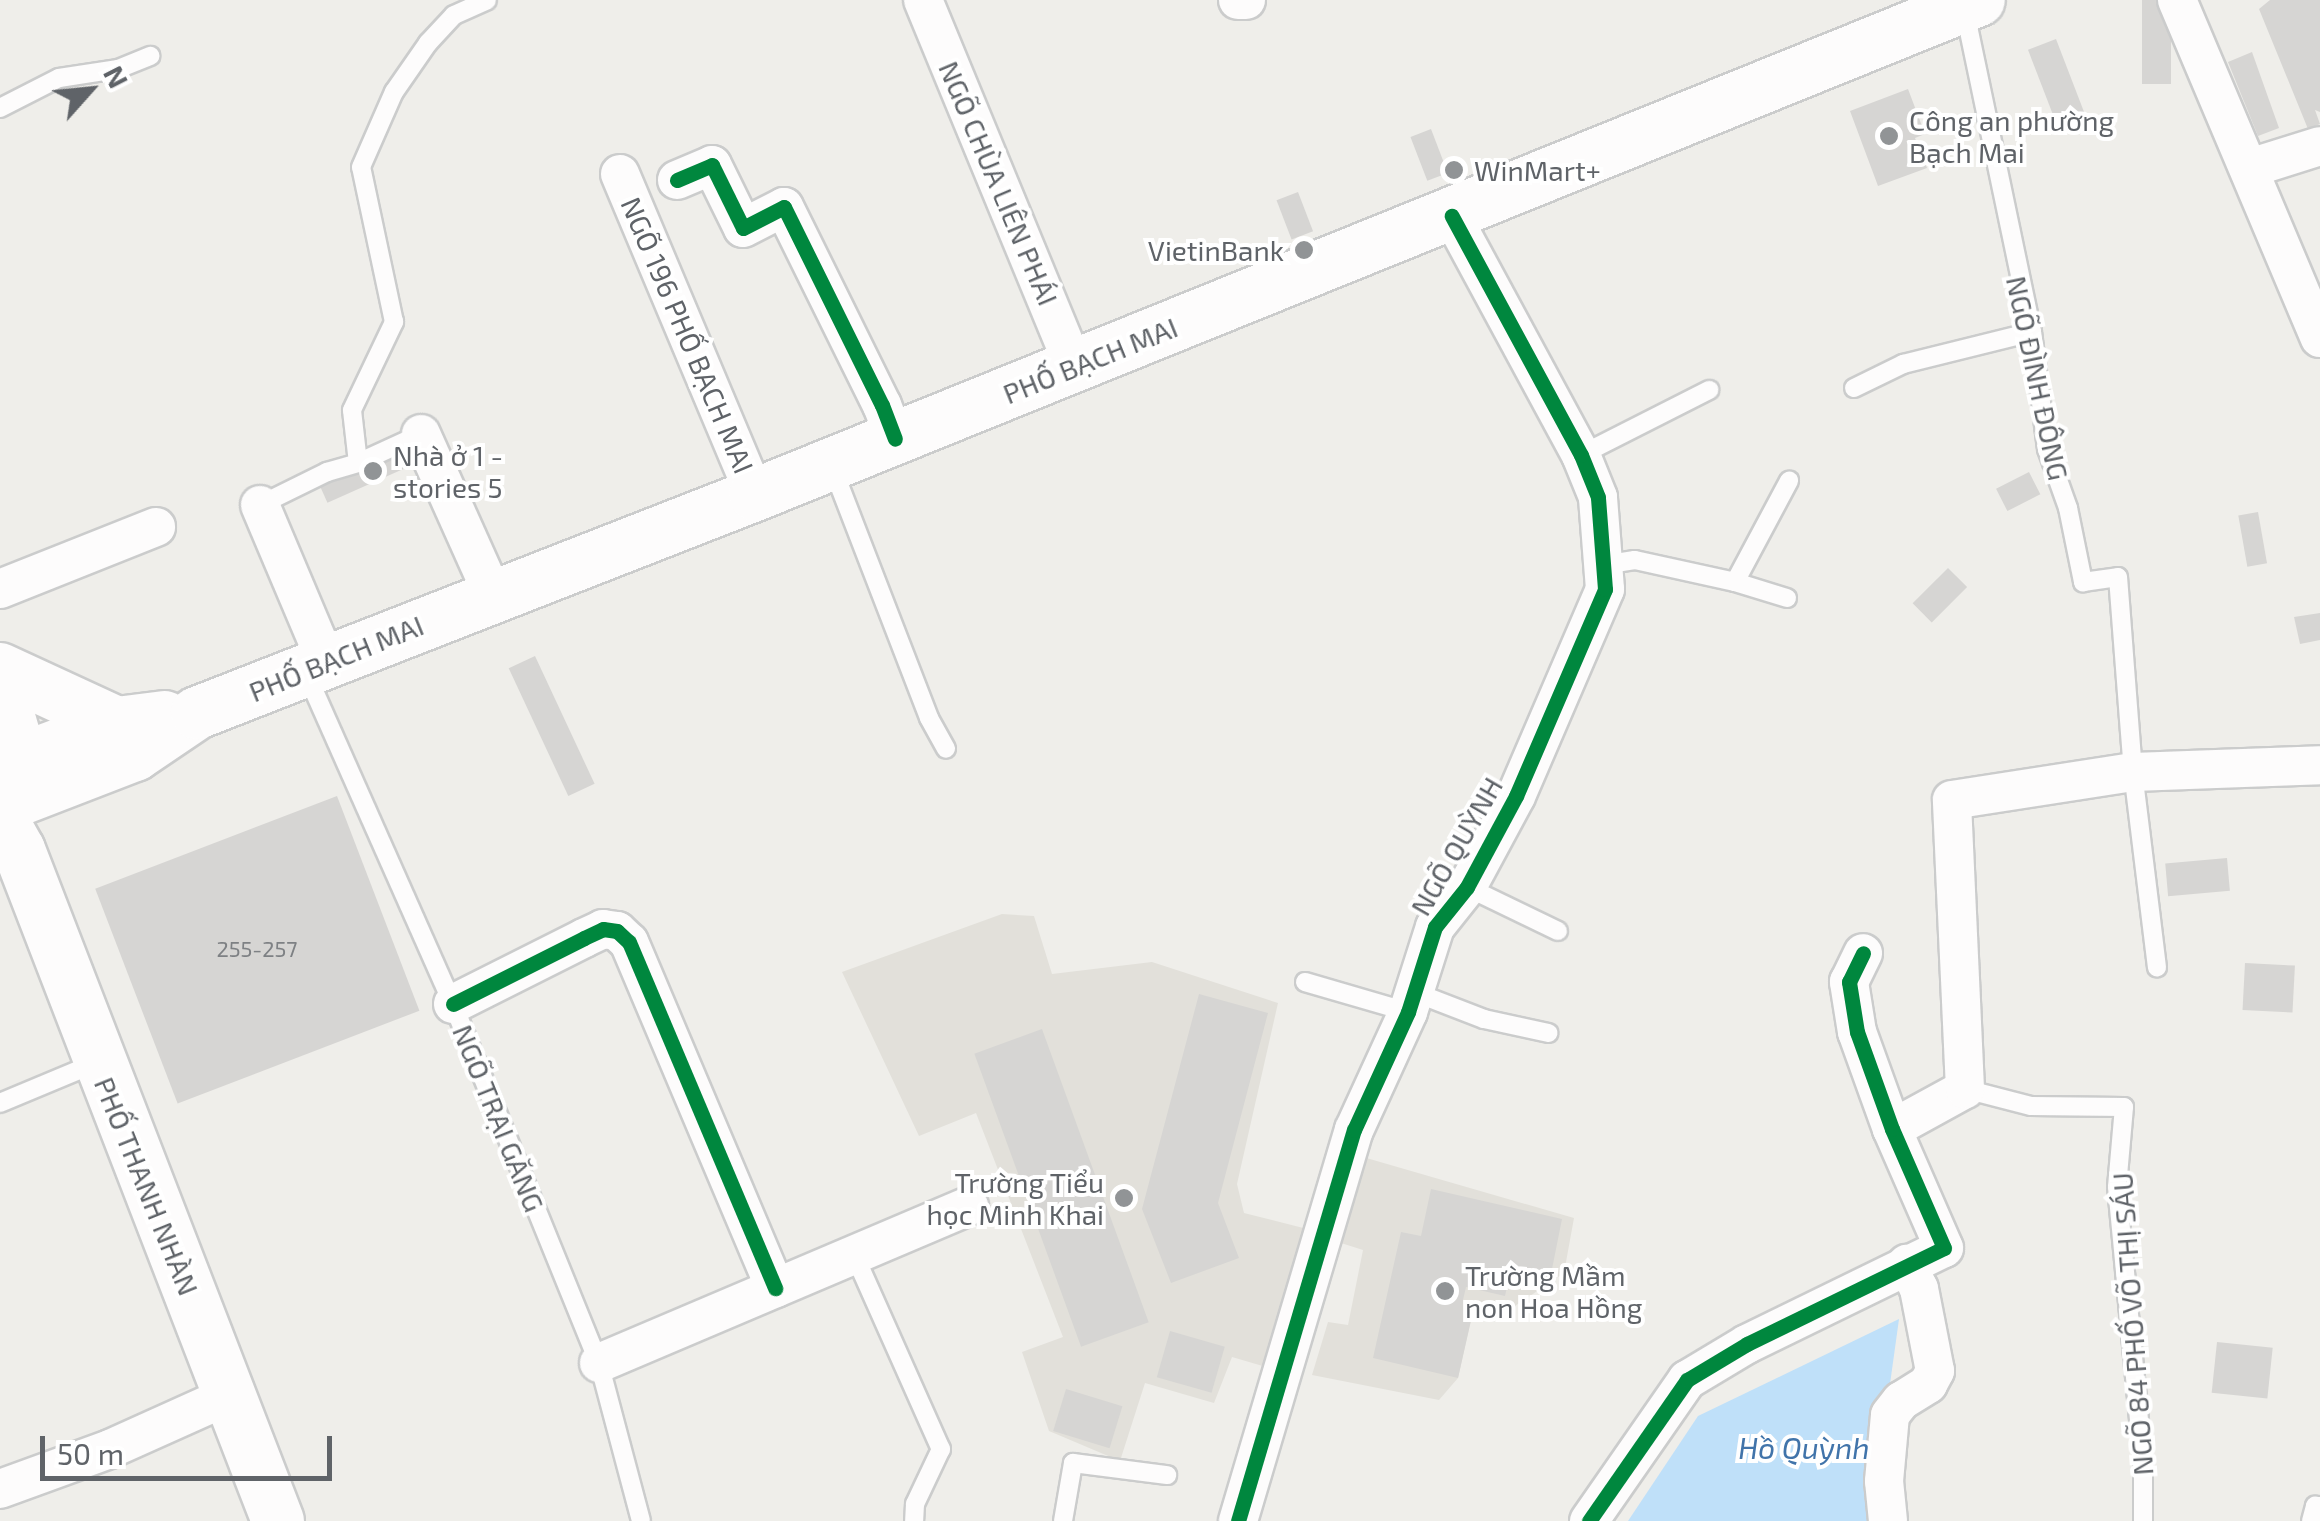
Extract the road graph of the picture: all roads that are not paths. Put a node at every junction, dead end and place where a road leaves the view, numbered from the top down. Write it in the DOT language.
graph roads {
  1 [pos="487,0"];
  2 [pos="923,0"];
  3 [pos="1238,0"];
  4 [pos="1246,0"];
  5 [pos="2177,0"];
  6 [pos="1952,6"];
  7 [pos="150,56"];
  8 [pos="0,108"];
  9 [pos="2320,146"];
  10 [pos="2250,168"];
  11 [pos="620,174"];
  12 [pos="676,180"];
  13 [pos="1452,216"];
  14 [pos="2032,332"];
  15 [pos="2320,338"];
  16 [pos="1074,366"];
  17 [pos="1854,388"];
  18 [pos="1709,390"];
  19 [pos="420,434"];
  20 [pos="895,439"];
  21 [pos="1581,455"];
  22 [pos="358,463"];
  23 [pos="831,464"];
  24 [pos="1789,481"];
  25 [pos="755,495"];
  26 [pos="260,506"];
  27 [pos="156,527"];
  28 [pos="1603,565"];
  29 [pos="1735,582"];
  30 [pos="0,589"];
  31 [pos="493,595"];
  32 [pos="1787,598"];
  33 [pos="315,665"];
  34 [pos="0,669"];
  35 [pos="0,686"];
  36 [pos="197,713"];
  37 [pos="117,723"];
  38 [pos="946,749"];
  39 [pos="2320,765"];
  40 [pos="2134,772"];
  41 [pos="12,799"];
  42 [pos="1466,887"];
  43 [pos="1558,932"];
  44 [pos="1863,953"];
  45 [pos="2157,968"];
  46 [pos="1305,982"];
  47 [pos="1411,1002"];
  48 [pos="453,1004"];
  49 [pos="1549,1033"];
  50 [pos="98,1062"];
  51 [pos="1965,1089"];
  52 [pos="0,1103"];
  53 [pos="1892,1129"];
  54 [pos="970,1206"];
  55 [pos="854,1254"];
  56 [pos="1907,1264"];
  57 [pos="774,1288"];
  58 [pos="600,1363"];
  59 [pos="230,1395"];
  60 [pos="1168,1475"];
  61 [pos="0,1488"];
  62 [pos="2320,1506"];
  63 [pos="278,1521"];
  64 [pos="641,1521"];
  65 [pos="914,1521"];
  66 [pos="1063,1521"];
  67 [pos="1238,1521"];
  68 [pos="1589,1521"];
  69 [pos="1888,1521"];
  70 [pos="2143,1521"];
  71 [pos="2311,1521"];
  1 -- 22 [label="lane"];
  2 -- 16 [label="street, NGÕ CHÙA LIÊN PHÁI"];
  3 -- 4 [label="street"];
  5 -- 10 [label="street"];
  6 -- 13 [label="main road, PHỐ BẠCH MAI"];
  6 -- 14 [label="lane, NGÕ ĐÌNH ĐÔNG"];
  7 -- 8 [label="lane"];
  9 -- 10 [label="street"];
  10 -- 15 [label="street"];
  11 -- 25 [label="street, NGÕ 196 PHỐ BẠCH MAI"];
  12 -- 20 [label="street, NGÕ 196 PHỐ BẠCH MAI"];
  13 -- 16 [label="main road, PHỐ BẠCH MAI"];
  13 -- 21 [label="street, NGÕ QUỲNH"];
  14 -- 17 [label="lane"];
  14 -- 40 [label="lane, NGÕ ĐÌNH ĐÔNG"];
  16 -- 20 [label="main road, PHỐ BẠCH MAI"];
  18 -- 21 [label="lane"];
  19 -- 22 [label="lane"];
  19 -- 31 [label="street"];
  20 -- 23 [label="main road, PHỐ BẠCH MAI"];
  21 -- 28 [label="street, NGÕ QUỲNH"];
  22 -- 26 [label="lane"];
  23 -- 25 [label="main road, PHỐ BẠCH MAI"];
  23 -- 38 [label="lane"];
  24 -- 29 [label="lane"];
  25 -- 31 [label="main road, PHỐ BẠCH MAI"];
  26 -- 33 [label="street"];
  27 -- 30 [label="street"];
  28 -- 29 [label="lane"];
  28 -- 42 [label="street, NGÕ QUỲNH"];
  29 -- 32 [label="lane"];
  31 -- 33 [label="main road, PHỐ BẠCH MAI"];
  33 -- 36 [label="main road, PHỐ BẠCH MAI"];
  33 -- 48 [label="lane, NGÕ TRẠI GĂNG"];
  34 -- 37 [label="main road"];
  35 -- 41 [label="main road, PHỐ THANH NHÀN"];
  36 -- 37 [label="main road, PHỐ BẠCH MAI"];
  36 -- 41 [label="main road, PHỐ BẠCH MAI"];
  37 -- 41 [label="main road, PHỐ BẠCH MAI"];
  39 -- 40 [label="street"];
  40 -- 45 [label="lane"];
  40 -- 51 [label="street"];
  41 -- 50 [label="main road, PHỐ THANH NHÀN"];
  42 -- 43 [label="lane"];
  42 -- 47 [label="street, NGÕ QUỲNH"];
  44 -- 53 [label="street"];
  46 -- 47 [label="lane"];
  47 -- 49 [label="lane"];
  47 -- 67 [label="street, NGÕ QUỲNH"];
  48 -- 57 [label="street"];
  48 -- 58 [label="lane, NGÕ TRẠI GĂNG"];
  50 -- 52 [label="lane"];
  50 -- 59 [label="main road, PHỐ THANH NHÀN"];
  51 -- 53 [label="street"];
  51 -- 70 [label="lane, NGÕ 84 PHỐ VÕ THỊ SÁU"];
  53 -- 56 [label="street"];
  54 -- 55 [label="street"];
  55 -- 57 [label="street"];
  55 -- 65 [label="lane"];
  56 -- 68 [label="street"];
  56 -- 69 [label="street"];
  57 -- 58 [label="street"];
  58 -- 64 [label="lane, NGÕ TRẠI GĂNG"];
  59 -- 61 [label="street"];
  59 -- 63 [label="main road, PHỐ THANH NHÀN"];
  60 -- 66 [label="lane"];
  62 -- 71 [label="lane"];
}
